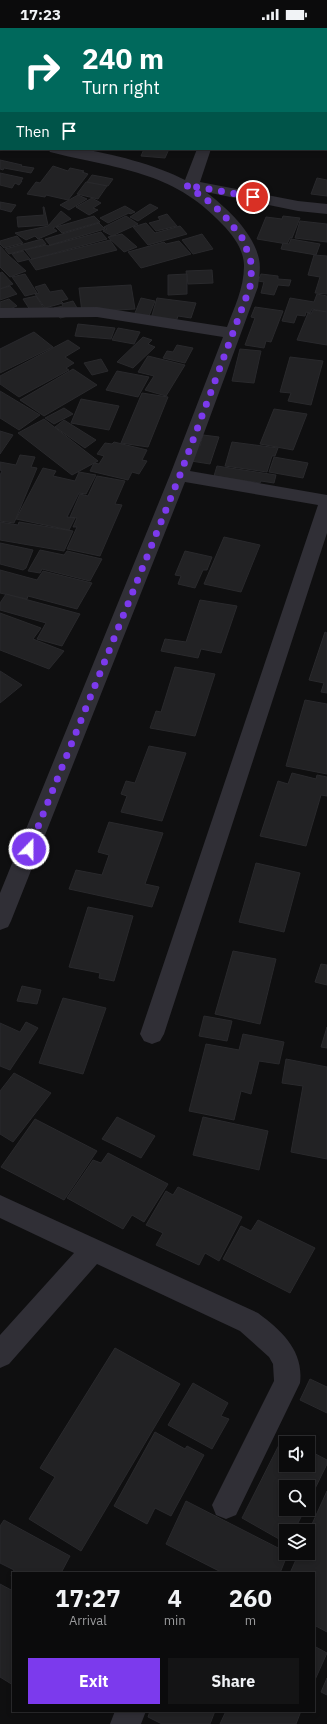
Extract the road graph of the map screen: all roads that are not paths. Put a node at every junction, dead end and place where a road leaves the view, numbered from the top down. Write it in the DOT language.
graph roads {
  1 [pos="60,150"];
  2 [pos="204,150"];
  3 [pos="188,185"];
  4 [pos="327,209"];
  5 [pos="0,313"];
  6 [pos="232,333"];
  7 [pos="180,475"];
  8 [pos="327,501"];
  9 [pos="327,505"];
  10 [pos="0,921"];
  11 [pos="152,1034"];
  12 [pos="0,1206"];
  13 [pos="93,1250"];
  14 [pos="0,1355"];
  15 [pos="226,1505"];
  16 [pos="131,1712"];
  17 [pos="125,1724"];
  1 -- 3 [label="street"];
  2 -- 3 [label="street"];
  3 -- 4 [label="street"];
  3 -- 6 [label="street"];
  5 -- 6 [label="street"];
  6 -- 7 [label="street"];
  7 -- 8 [label="street"];
  7 -- 10 [label="street"];
  9 -- 11 [label="street"];
  12 -- 13 [label="street"];
  13 -- 14 [label="street"];
  13 -- 15 [label="street"];
  16 -- 17 [label="street"];
}
